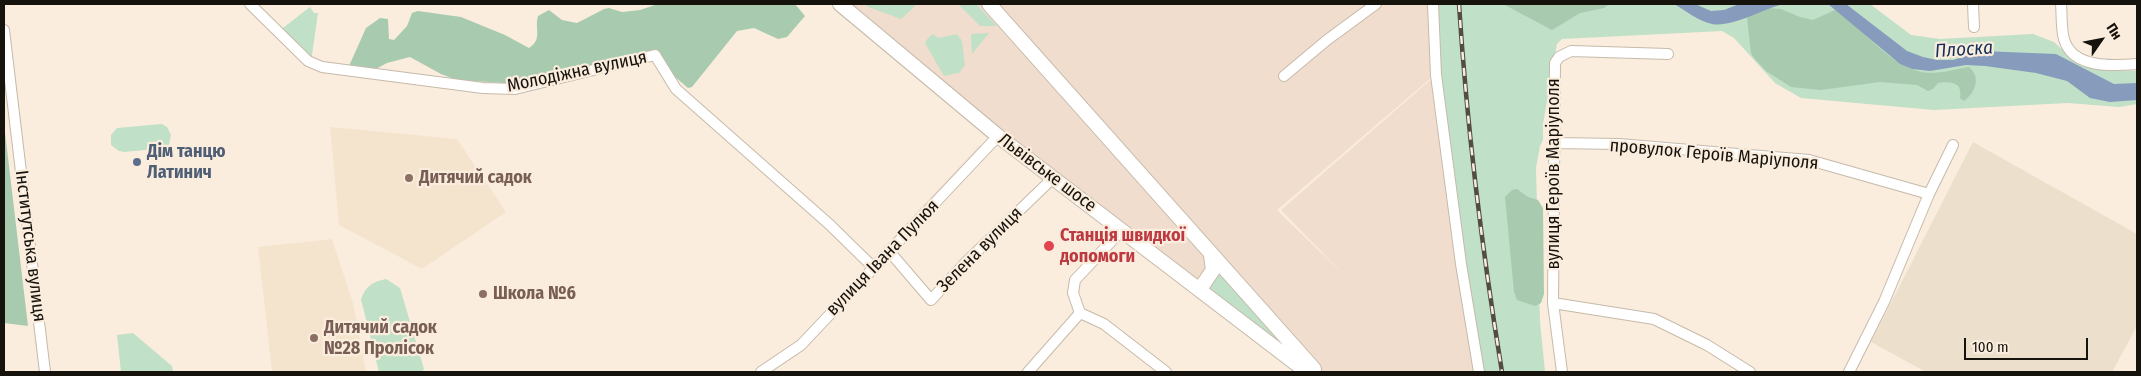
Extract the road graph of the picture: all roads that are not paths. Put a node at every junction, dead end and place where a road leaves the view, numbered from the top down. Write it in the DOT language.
graph roads {
  1 [pos="250,4"];
  2 [pos="840,4"];
  3 [pos="989,4"];
  4 [pos="1376,4"];
  5 [pos="1433,4"];
  6 [pos="1973,4"];
  7 [pos="2061,4"];
  8 [pos="1974,26"];
  9 [pos="4,30"];
  10 [pos="1668,54"];
  11 [pos="2137,64"];
  12 [pos="1284,76"];
  13 [pos="998,136"];
  14 [pos="1555,143"];
  15 [pos="1953,146"];
  16 [pos="1054,177"];
  17 [pos="1929,194"];
  18 [pos="1122,230"];
  19 [pos="889,251"];
  20 [pos="1211,255"];
  21 [pos="874,268"];
  22 [pos="1200,289"];
  23 [pos="1553,303"];
  24 [pos="1080,313"];
  25 [pos="45,372"];
  26 [pos="761,372"];
  27 [pos="1028,372"];
  28 [pos="1166,372"];
  29 [pos="1307,372"];
  30 [pos="1316,372"];
  31 [pos="1479,372"];
  32 [pos="1562,372"];
  33 [pos="1750,372"];
  34 [pos="1849,372"];
  1 -- 21 [label="street, Молодіжна вулиця"];
  2 -- 13 [label="main road, Львівське шосе"];
  3 -- 20 [label="main road"];
  4 -- 12 [label="street"];
  5 -- 31 [label="street"];
  6 -- 8 [label="street"];
  7 -- 11 [label="street"];
  9 -- 25 [label="street, Інститутська вулиця"];
  10 -- 14 [label="street, вулиця Героїв Маріуполя"];
  13 -- 16 [label="main road, Львівське шосе"];
  13 -- 19 [label="street, вулиця Івана Пулюя"];
  14 -- 17 [label="street, провулок Героїв Маріуполя"];
  14 -- 23 [label="street, вулиця Героїв Маріуполя"];
  15 -- 17 [label="street"];
  16 -- 18 [label="main road, Львівське шосе"];
  16 -- 19 [label="street, Зелена вулиця"];
  17 -- 34 [label="street"];
  18 -- 22 [label="main road, Львівське шосе"];
  18 -- 24 [label="street"];
  19 -- 21 [label="street, вулиця Івана Пулюя"];
  20 -- 22 [label="main road"];
  20 -- 30 [label="main road"];
  21 -- 26 [label="street, вулиця Івана Пулюя"];
  22 -- 29 [label="main road, Львівське шосе"];
  23 -- 32 [label="street, вулиця Героїв Маріуполя"];
  23 -- 33 [label="street"];
  24 -- 27 [label="street"];
  24 -- 28 [label="street"];
}
